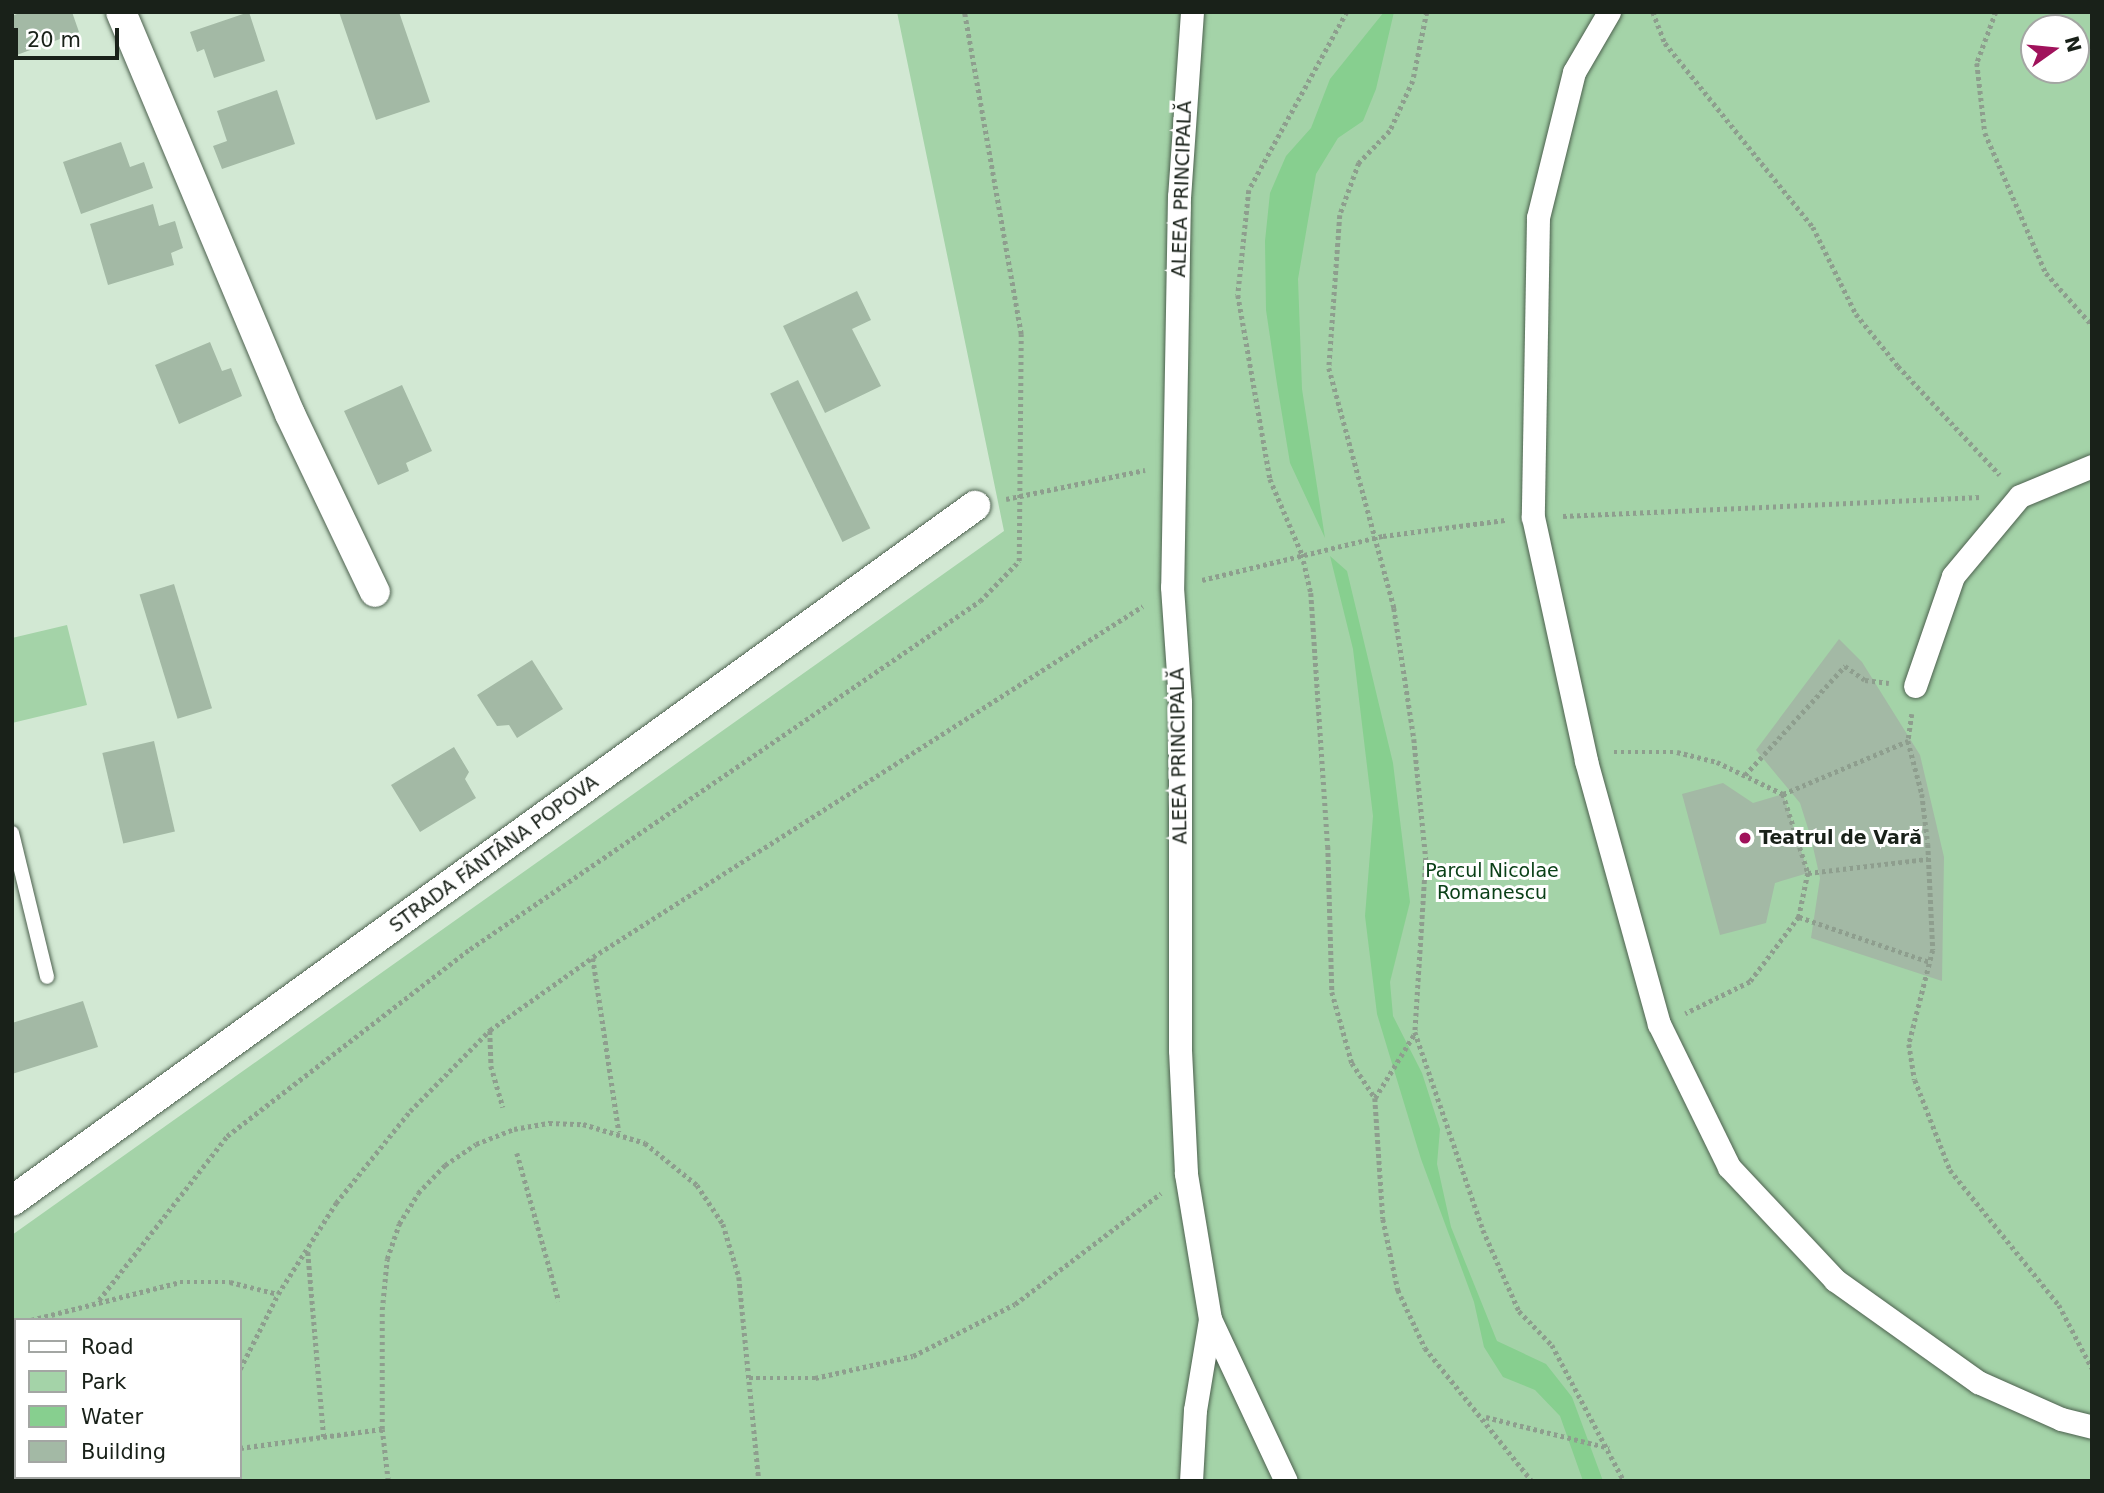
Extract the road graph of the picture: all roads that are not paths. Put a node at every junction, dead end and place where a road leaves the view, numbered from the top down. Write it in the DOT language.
graph roads {
  1 [pos="121,12"];
  2 [pos="1192,12"];
  3 [pos="1609,12"];
  4 [pos="2092,466"];
  5 [pos="975,506"];
  6 [pos="375,592"];
  7 [pos="1915,686"];
  8 [pos="12,834"];
  9 [pos="47,977"];
  10 [pos="12,1201"];
  11 [pos="1210,1319"];
  12 [pos="2092,1427"];
  13 [pos="1191,1481"];
  14 [pos="1286,1481"];
  1 -- 6 [label="street"];
  2 -- 11 [label="street, ALEEA PRINCIPALĂ"];
  3 -- 12 [label="street"];
  4 -- 7 [label="street"];
  5 -- 10 [label="street, STRADA FÂNTÂNA POPOVA"];
  8 -- 9 [label="lane"];
  11 -- 13 [label="street"];
  11 -- 14 [label="street, ALEEA PRINCIPALĂ"];
}
